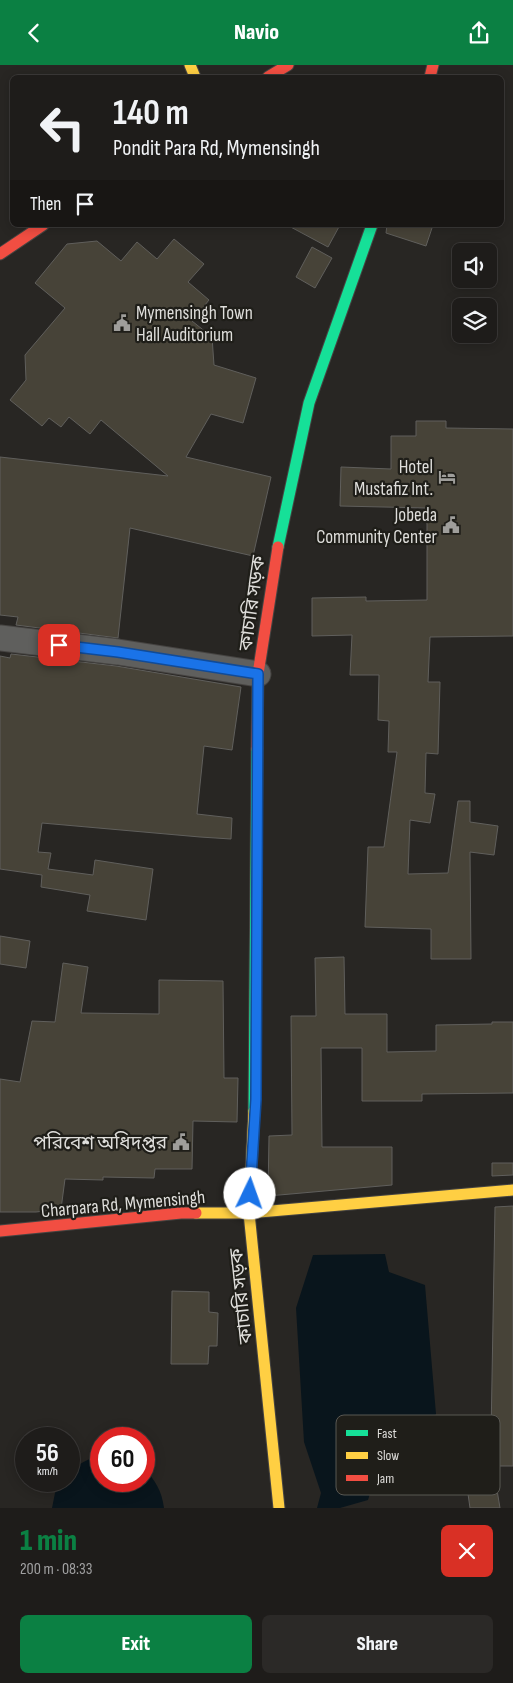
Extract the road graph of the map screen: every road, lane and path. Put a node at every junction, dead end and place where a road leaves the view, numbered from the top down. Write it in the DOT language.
graph roads {
  1 [pos="288,65"];
  2 [pos="271,75"];
  3 [pos="40,227"];
  4 [pos="371,227"];
  5 [pos="0,254"];
  6 [pos="0,638"];
  7 [pos="258,674"];
  8 [pos="513,1190"];
  9 [pos="249,1213"];
  10 [pos="0,1231"];
  11 [pos="279,1508"];
  1 -- 2 [label="main road"];
  3 -- 5 [label="main road"];
  4 -- 7 [label="main road, কাচারি সড়ক"];
  6 -- 7 [label="street"];
  7 -- 9 [label="main road, কাচারি সড়ক"];
  8 -- 9 [label="main road, Charpara Rd, Mymensingh"];
  9 -- 10 [label="main road, Charpara Rd, Mymensingh"];
  9 -- 11 [label="main road, কাচারি সড়ক"];
}
